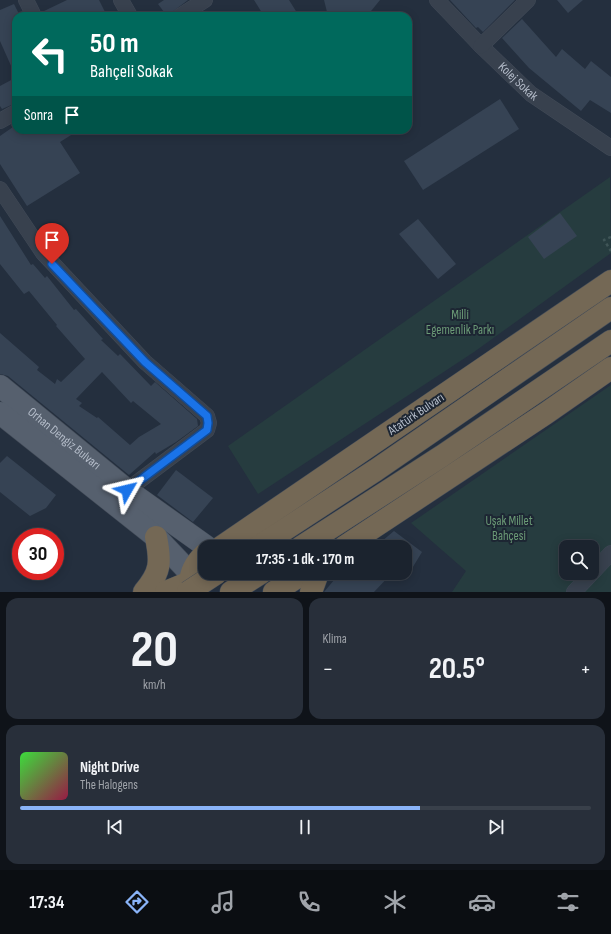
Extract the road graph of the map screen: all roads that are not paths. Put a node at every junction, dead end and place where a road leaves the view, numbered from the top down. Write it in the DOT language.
graph roads {
  1 [pos="26,0"];
  2 [pos="121,0"];
  3 [pos="204,0"];
  4 [pos="437,0"];
  5 [pos="528,0"];
  6 [pos="32,12"];
  7 [pos="128,12"];
  8 [pos="186,12"];
  9 [pos="481,46"];
  10 [pos="12,114"];
  11 [pos="0,121"];
  12 [pos="611,148"];
  13 [pos="0,189"];
  14 [pos="611,281"];
  15 [pos="611,308"];
  16 [pos="611,342"];
  17 [pos="611,368"];
  18 [pos="0,386"];
  19 [pos="0,412"];
  20 [pos="127,490"];
  21 [pos="156,537"];
  22 [pos="231,540"];
  23 [pos="269,540"];
  24 [pos="312,540"];
  25 [pos="355,540"];
  26 [pos="198,541"];
  27 [pos="611,553"];
  28 [pos="198,563"];
  29 [pos="201,580"];
  30 [pos="250,580"];
  31 [pos="266,580"];
  32 [pos="293,580"];
  33 [pos="315,580"];
  34 [pos="190,585"];
  35 [pos="144,592"];
  36 [pos="166,592"];
  37 [pos="231,592"];
  38 [pos="267,592"];
  39 [pos="274,592"];
  40 [pos="311,592"];
  41 [pos="574,592"];
  1 -- 6 [label="street"];
  2 -- 7 [label="street"];
  3 -- 8 [label="street"];
  4 -- 9 [label="street, Kolej Sokak"];
  5 -- 9 [label="street"];
  9 -- 12 [label="street, Kolej Sokak"];
  10 -- 11 [label="street"];
  13 -- 20 [label="street"];
  14 -- 22 [label="highway, Atatürk Bulvarı"];
  15 -- 23 [label="highway, Atatürk Bulvarı"];
  16 -- 24 [label="highway"];
  17 -- 25 [label="highway"];
  18 -- 20 [label="main road, Orhan Dengiz Bulvarı"];
  19 -- 21 [label="main road, Orhan Dengiz Bulvarı"];
  20 -- 26 [label="main road, Orhan Dengiz Bulvarı"];
  21 -- 34 [label="main road, Orhan Dengiz Bulvarı"];
  21 -- 35 [label="highway"];
  27 -- 41 [label="street"];
  28 -- 34 [label="highway"];
  29 -- 34 [label="highway, bridge"];
  30 -- 37 [label="highway"];
  31 -- 38 [label="highway"];
  32 -- 39 [label="highway"];
  33 -- 40 [label="highway"];
  34 -- 36 [label="highway"];
}
